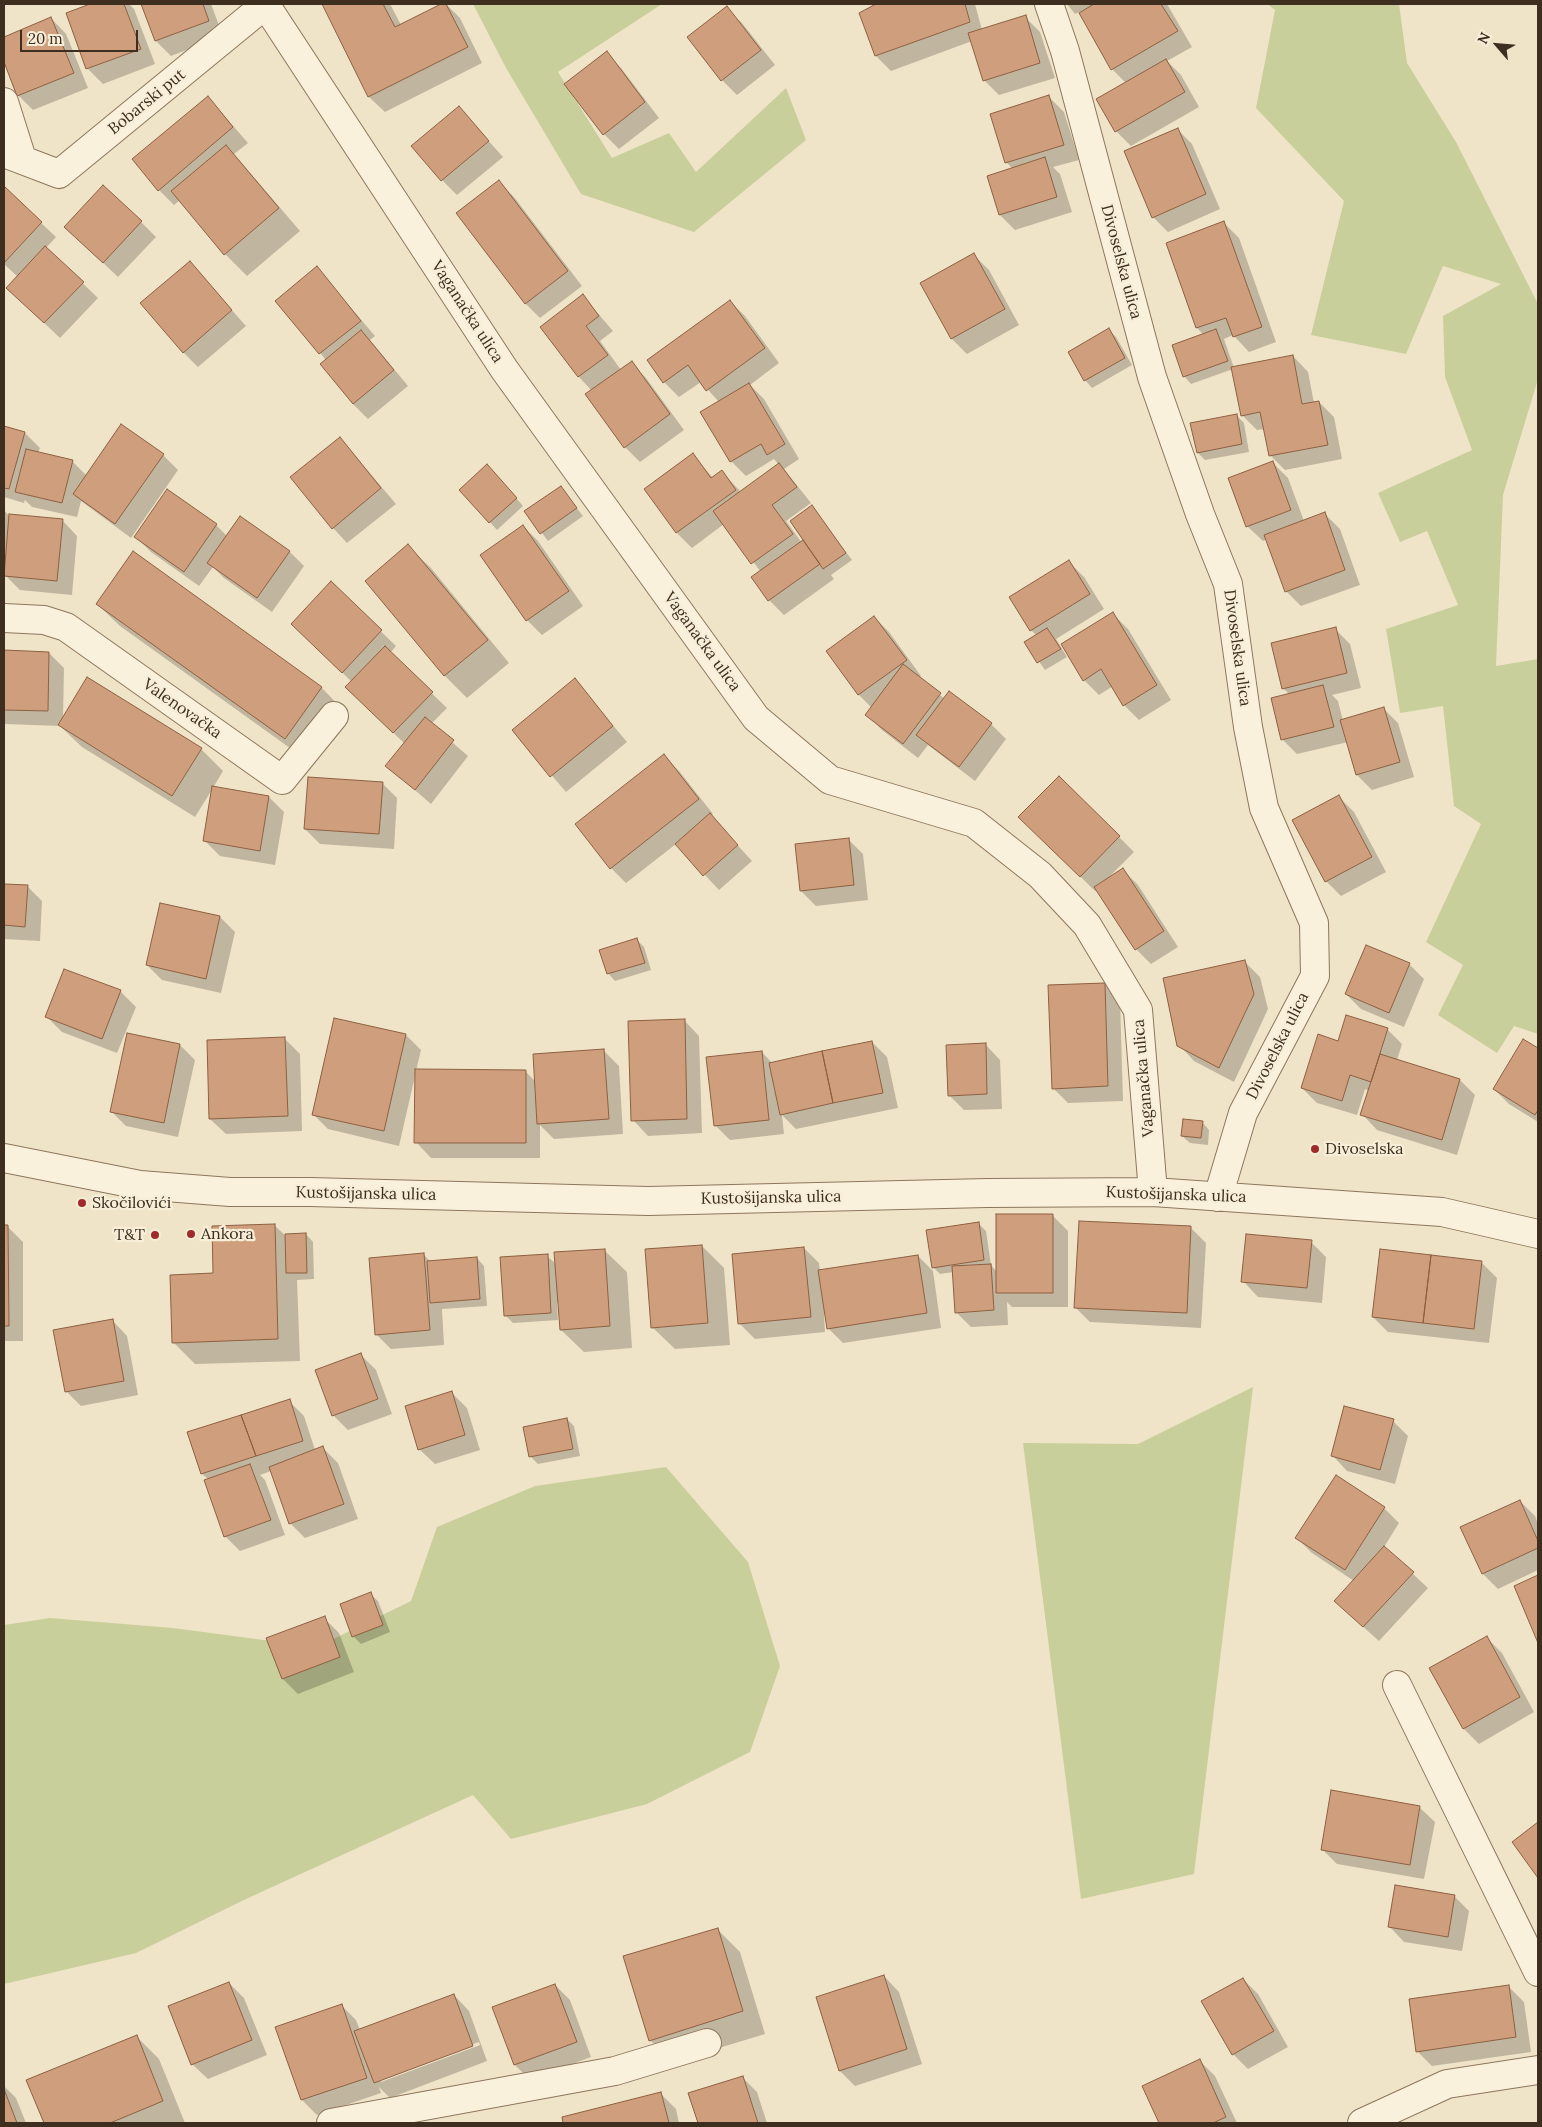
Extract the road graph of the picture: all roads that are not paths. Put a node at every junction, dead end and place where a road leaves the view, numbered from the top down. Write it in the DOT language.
graph roads {
  1 [pos="265,4"];
  2 [pos="1049,4"];
  3 [pos="4,102"];
  4 [pos="13,156"];
  5 [pos="4,618"];
  6 [pos="334,716"];
  7 [pos="4,1158"];
  8 [pos="1153,1192"];
  9 [pos="1218,1197"];
  10 [pos="1538,1234"];
  11 [pos="1397,1685"];
  12 [pos="1538,1972"];
  13 [pos="707,2043"];
  14 [pos="1538,2070"];
  15 [pos="332,2123"];
  16 [pos="1362,2123"];
  1 -- 4 [label="street, Bobarski put"];
  1 -- 8 [label="street, Vaganačka ulica"];
  2 -- 9 [label="street, Divoselska ulica"];
  3 -- 4 [label="street, Bobarski put"];
  5 -- 6 [label="street, Valenovačka"];
  7 -- 8 [label="street, Kustošijanska ulica"];
  8 -- 9 [label="street, Kustošijanska ulica"];
  9 -- 10 [label="street, Kustošijanska ulica"];
  11 -- 12 [label="street"];
  13 -- 15 [label="street"];
  14 -- 16 [label="street"];
}
